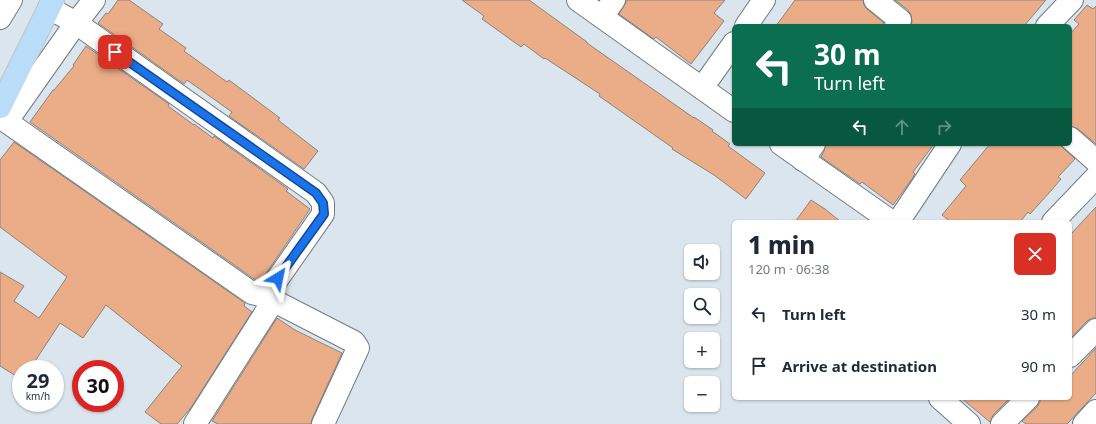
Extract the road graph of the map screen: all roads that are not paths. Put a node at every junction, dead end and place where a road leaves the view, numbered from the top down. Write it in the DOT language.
graph roads {
  1 [pos="10,0"];
  2 [pos="94,0"];
  3 [pos="578,0"];
  4 [pos="614,0"];
  5 [pos="764,0"];
  6 [pos="876,0"];
  7 [pos="1072,0"];
  8 [pos="51,4"];
  9 [pos="602,17"];
  10 [pos="0,18"];
  11 [pos="76,24"];
  12 [pos="747,24"];
  13 [pos="901,24"];
  14 [pos="1049,24"];
  15 [pos="732,46"];
  16 [pos="702,88"];
  17 [pos="732,110"];
  18 [pos="2,115"];
  19 [pos="1072,140"];
  20 [pos="788,146"];
  21 [pos="949,146"];
  22 [pos="809,152"];
  23 [pos="1096,161"];
  24 [pos="1096,177"];
  25 [pos="890,220"];
  26 [pos="899,220"];
  27 [pos="1054,220"];
  28 [pos="1096,330"];
  29 [pos="1072,354"];
  30 [pos="942,400"];
  31 [pos="1026,400"];
  32 [pos="1096,412"];
  33 [pos="195,424"];
  34 [pos="323,424"];
  35 [pos="970,424"];
  36 [pos="1002,424"];
  37 [pos="1084,424"];
  1 -- 10 [label="street"];
  2 -- 11 [label="street"];
  3 -- 9 [label="street"];
  4 -- 9 [label="street"];
  5 -- 12 [label="street"];
  6 -- 13 [label="street"];
  7 -- 14 [label="street"];
  8 -- 11 [label="street"];
  8 -- 18 [label="main road"];
  9 -- 16 [label="street"];
  11 -- 18 [label="street"];
  11 -- 18 [label="street"];
  15 -- 16 [label="street"];
  16 -- 17 [label="street"];
  19 -- 23 [label="street"];
  20 -- 22 [label="street"];
  21 -- 26 [label="street"];
  22 -- 25 [label="street"];
  24 -- 27 [label="street"];
  28 -- 29 [label="street"];
  30 -- 35 [label="street"];
  31 -- 36 [label="street"];
  32 -- 37 [label="street"];
  33 -- 34 [label="street"];
}
